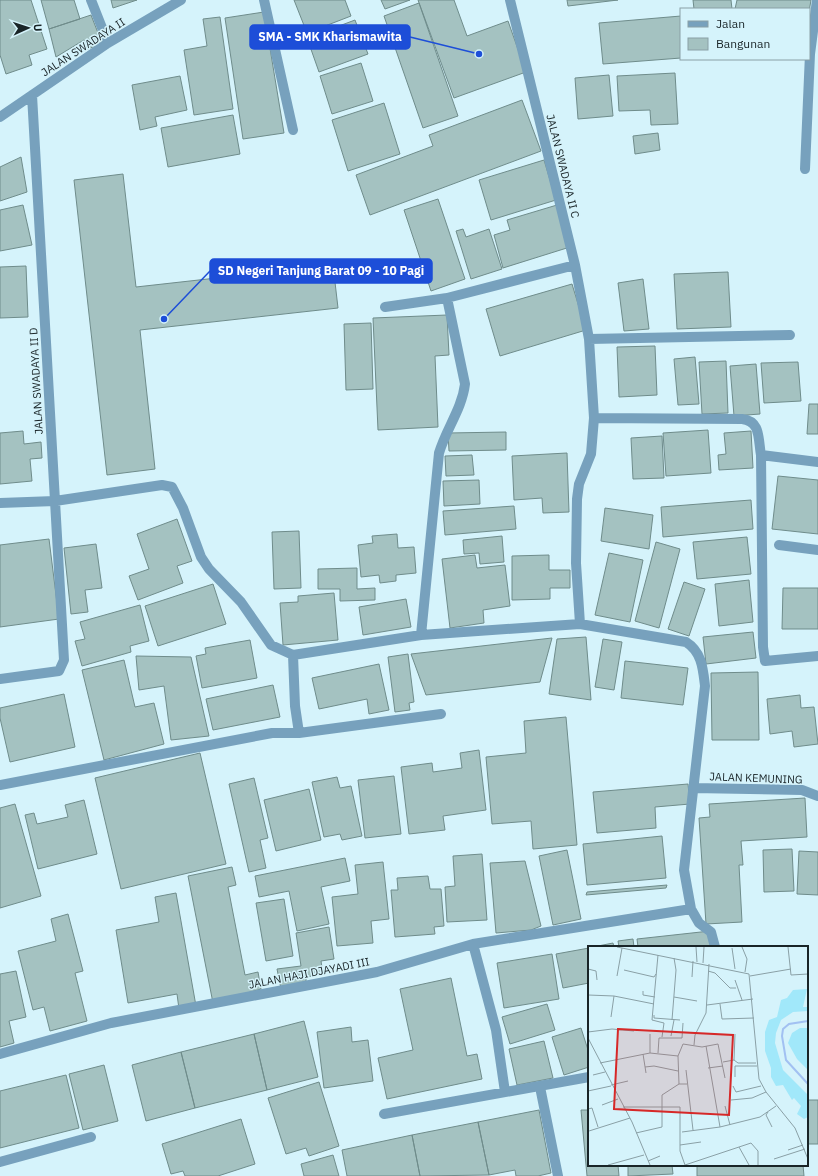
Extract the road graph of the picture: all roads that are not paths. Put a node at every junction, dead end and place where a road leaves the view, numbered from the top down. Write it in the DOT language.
graph roads {
  1 [pos="91,0"];
  2 [pos="181,0"];
  3 [pos="264,0"];
  4 [pos="510,0"];
  5 [pos="816,0"];
  6 [pos="108,43"];
  7 [pos="810,54"];
  8 [pos="810,60"];
  9 [pos="32,95"];
  10 [pos="0,117"];
  11 [pos="293,130"];
  12 [pos="805,170"];
  13 [pos="575,265"];
  14 [pos="447,298"];
  15 [pos="385,307"];
  16 [pos="790,335"];
  17 [pos="590,339"];
  18 [pos="594,418"];
  19 [pos="761,455"];
  20 [pos="818,462"];
  21 [pos="55,501"];
  22 [pos="0,503"];
  23 [pos="780,545"];
  24 [pos="818,550"];
  25 [pos="580,624"];
  26 [pos="421,635"];
  27 [pos="293,655"];
  28 [pos="818,656"];
  29 [pos="0,679"];
  30 [pos="441,714"];
  31 [pos="299,733"];
  32 [pos="0,785"];
  33 [pos="693,788"];
  34 [pos="818,796"];
  35 [pos="691,909"];
  36 [pos="473,944"];
  37 [pos="715,946"];
  38 [pos="0,1054"];
  39 [pos="588,1077"];
  40 [pos="540,1087"];
  41 [pos="505,1092"];
  42 [pos="384,1114"];
  43 [pos="91,1137"];
  44 [pos="0,1162"];
  45 [pos="558,1176"];
  1 -- 6 [label="street"];
  2 -- 6 [label="street, JALAN SWADAYA II"];
  3 -- 11 [label="street"];
  4 -- 13 [label="street, JALAN SWADAYA II C"];
  5 -- 7 [label="street"];
  6 -- 9 [label="street, JALAN SWADAYA II"];
  8 -- 12 [label="street"];
  9 -- 10 [label="street, JALAN SWADAYA II"];
  9 -- 21 [label="street, JALAN SWADAYA II D"];
  13 -- 14 [label="street"];
  13 -- 17 [label="street, JALAN SWADAYA II C"];
  14 -- 15 [label="street"];
  14 -- 26 [label="street"];
  16 -- 17 [label="street"];
  17 -- 18 [label="street, JALAN SWADAYA II C"];
  18 -- 19 [label="street"];
  18 -- 25 [label="street, JALAN SWADAYA II C"];
  19 -- 20 [label="street"];
  19 -- 28 [label="street"];
  21 -- 22 [label="street"];
  21 -- 27 [label="street"];
  21 -- 29 [label="street, JALAN SWADAYA II D"];
  23 -- 24 [label="street"];
  25 -- 26 [label="street"];
  25 -- 33 [label="street"];
  26 -- 27 [label="street"];
  27 -- 31 [label="street"];
  30 -- 31 [label="street"];
  31 -- 32 [label="street"];
  33 -- 34 [label="street, JALAN KEMUNING"];
  33 -- 35 [label="street"];
  35 -- 36 [label="street, JALAN HAJI DJAYADI III"];
  35 -- 37 [label="street"];
  36 -- 38 [label="street, JALAN HAJI DJAYADI III"];
  36 -- 41 [label="street"];
  39 -- 40 [label="street"];
  40 -- 41 [label="street"];
  40 -- 45 [label="street"];
  41 -- 42 [label="street"];
  43 -- 44 [label="street"];
}
